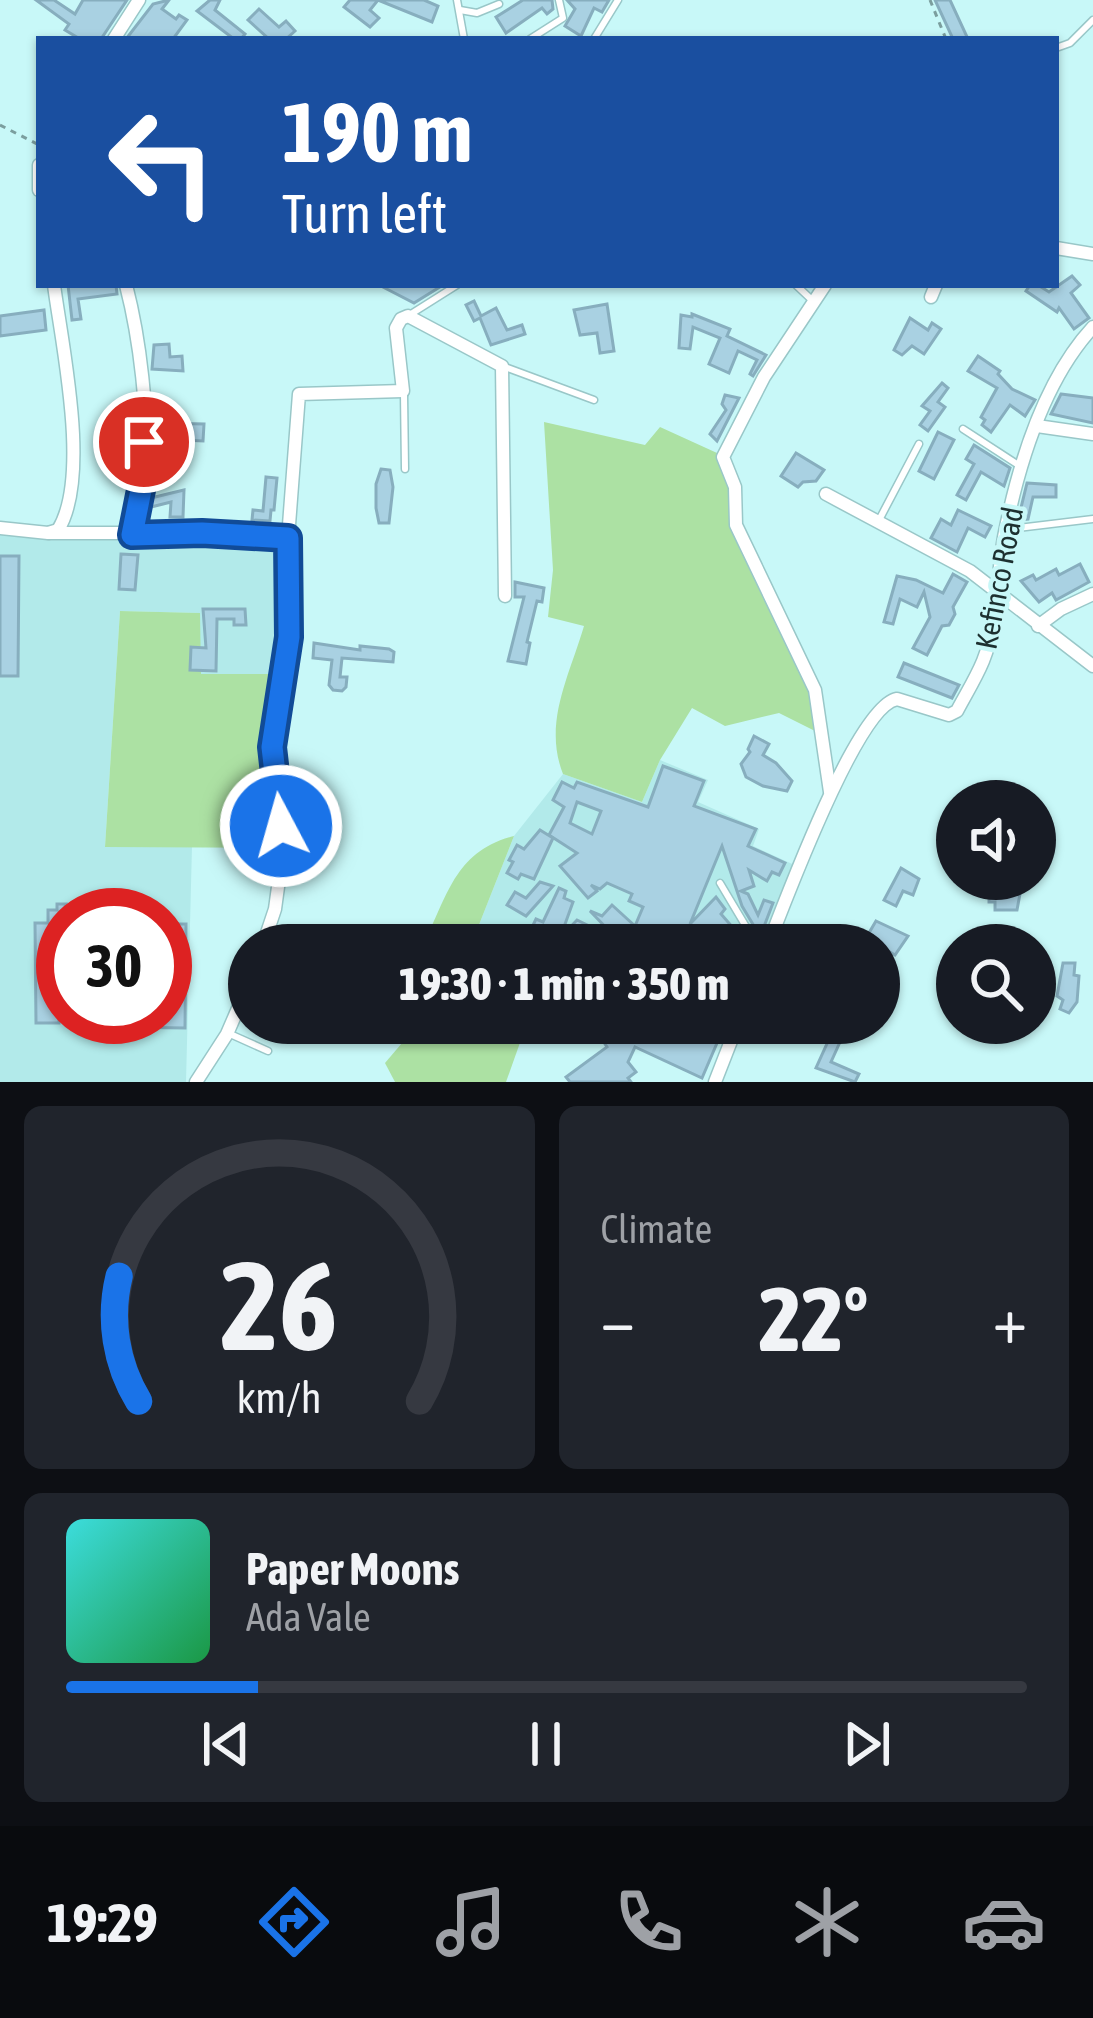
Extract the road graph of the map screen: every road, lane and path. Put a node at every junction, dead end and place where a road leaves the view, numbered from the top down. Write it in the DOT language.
graph roads {
  1 [pos="457,0"];
  2 [pos="560,0"];
  3 [pos="618,0"];
  4 [pos="930,0"];
  5 [pos="140,1"];
  6 [pos="499,4"];
  7 [pos="460,10"];
  8 [pos="1093,20"];
  9 [pos="116,36"];
  10 [pos="464,36"];
  11 [pos="540,36"];
  12 [pos="596,36"];
  13 [pos="945,36"];
  14 [pos="1059,47"];
  15 [pos="0,125"];
  16 [pos="36,143"];
  17 [pos="1059,248"];
  18 [pos="1093,254"];
  19 [pos="54,288"];
  20 [pos="127,288"];
  21 [pos="452,288"];
  22 [pos="799,288"];
  23 [pos="823,288"];
  24 [pos="814,302"];
  25 [pos="408,316"];
  26 [pos="1093,327"];
  27 [pos="502,367"];
  28 [pos="404,391"];
  29 [pos="593,400"];
  30 [pos="1037,426"];
  31 [pos="962,429"];
  32 [pos="1093,434"];
  33 [pos="919,445"];
  34 [pos="1023,468"];
  35 [pos="405,469"];
  36 [pos="826,494"];
  37 [pos="1093,519"];
  38 [pos="878,522"];
  39 [pos="0,528"];
  40 [pos="1005,529"];
  41 [pos="47,532"];
  42 [pos="132,535"];
  43 [pos="288,538"];
  44 [pos="1000,592"];
  45 [pos="1093,594"];
  46 [pos="505,596"];
  47 [pos="1038,626"];
  48 [pos="1093,666"];
  49 [pos="830,793"];
  50 [pos="720,884"];
  51 [pos="270,924"];
  52 [pos="744,924"];
  53 [pos="777,924"];
  54 [pos="227,1034"];
  55 [pos="726,1044"];
  56 [pos="268,1051"];
  57 [pos="196,1082"];
  58 [pos="715,1082"];
  1 -- 7 [label="lane"];
  2 -- 11 [label="lane"];
  3 -- 12 [label="lane"];
  4 -- 13 [label="path"];
  5 -- 9 [label="street"];
  6 -- 7 [label="lane"];
  7 -- 10 [label="lane"];
  8 -- 14 [label="lane"];
  15 -- 16 [label="path"];
  17 -- 18 [label="street"];
  19 -- 41 [label="street"];
  20 -- 42 [label="street"];
  21 -- 25 [label="lane"];
  22 -- 24 [label="lane"];
  23 -- 24 [label="street"];
  24 -- 49 [label="street"];
  25 -- 27 [label="street"];
  25 -- 28 [label="street"];
  26 -- 30 [label="street, Kefinco Road"];
  27 -- 29 [label="lane"];
  27 -- 46 [label="street"];
  28 -- 35 [label="lane"];
  28 -- 43 [label="street"];
  30 -- 32 [label="street"];
  30 -- 34 [label="street, Kefinco Road"];
  31 -- 34 [label="lane"];
  33 -- 38 [label="lane"];
  34 -- 40 [label="street, Kefinco Road"];
  36 -- 38 [label="street"];
  37 -- 40 [label="lane"];
  38 -- 44 [label="street"];
  39 -- 41 [label="street"];
  40 -- 44 [label="street, Kefinco Road"];
  41 -- 42 [label="street"];
  42 -- 43 [label="street"];
  43 -- 51 [label="street"];
  44 -- 47 [label="street"];
  44 -- 49 [label="street, Kefinco Road"];
  45 -- 47 [label="street"];
  47 -- 48 [label="street"];
  49 -- 53 [label="street, Kefinco Road"];
  50 -- 52 [label="lane"];
  54 -- 56 [label="lane"];
  54 -- 57 [label="street"];
  55 -- 58 [label="street"];
}
